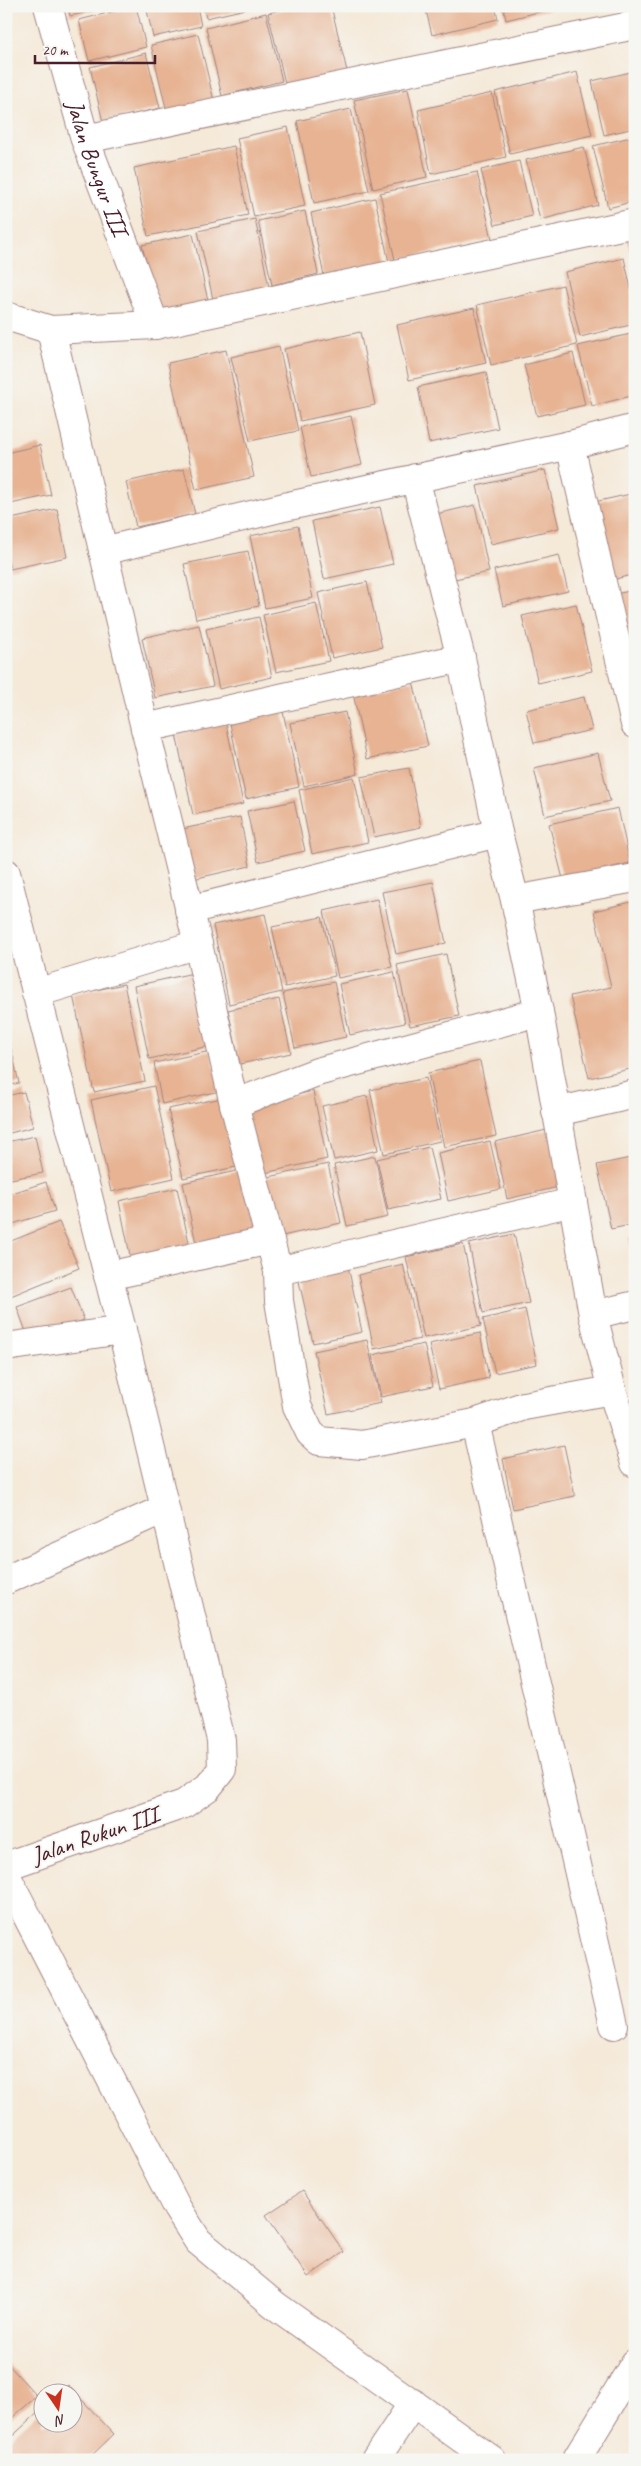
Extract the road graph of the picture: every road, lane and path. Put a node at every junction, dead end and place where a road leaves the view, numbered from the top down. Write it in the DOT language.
graph roads {
  1 [pos="48,6"];
  2 [pos="635,25"];
  3 [pos="85,140"];
  4 [pos="635,223"];
  5 [pos="7,316"];
  6 [pos="154,326"];
  7 [pos="51,330"];
  8 [pos="635,428"];
  9 [pos="570,444"];
  10 [pos="415,478"];
  11 [pos="103,551"];
  12 [pos="461,658"];
  13 [pos="631,692"];
  14 [pos="635,724"];
  15 [pos="145,728"];
  16 [pos="498,834"];
  17 [pos="635,878"];
  18 [pos="7,883"];
  19 [pos="515,900"];
  20 [pos="189,910"];
  21 [pos="198,944"];
  22 [pos="36,993"];
  23 [pos="540,1012"];
  24 [pos="635,1094"];
  25 [pos="234,1104"];
  26 [pos="556,1112"];
  27 [pos="573,1202"];
  28 [pos="270,1240"];
  29 [pos="278,1271"];
  30 [pos="108,1276"];
  31 [pos="635,1305"];
  32 [pos="593,1315"];
  33 [pos="122,1330"];
  34 [pos="6,1347"];
  35 [pos="612,1390"];
  36 [pos="475,1423"];
  37 [pos="635,1463"];
  38 [pos="164,1509"];
  39 [pos="6,1580"];
  40 [pos="6,1866"];
  41 [pos="6,1875"];
  42 [pos="614,2025"];
  43 [pos="635,2363"];
  44 [pos="412,2403"];
  45 [pos="375,2460"];
  46 [pos="492,2460"];
  47 [pos="576,2460"];
  1 -- 3 [label="street, Jalan Bungur III"];
  2 -- 3 [label="street"];
  3 -- 6 [label="street, Jalan Bungur III"];
  4 -- 6 [label="street"];
  5 -- 7 [label="street"];
  6 -- 7 [label="street"];
  7 -- 11 [label="street"];
  8 -- 9 [label="street"];
  9 -- 10 [label="street"];
  9 -- 13 [label="street"];
  10 -- 11 [label="street"];
  10 -- 12 [label="street"];
  11 -- 15 [label="street"];
  12 -- 15 [label="street"];
  12 -- 16 [label="street"];
  13 -- 14 [label="street"];
  15 -- 20 [label="street"];
  16 -- 19 [label="street"];
  16 -- 20 [label="street"];
  17 -- 19 [label="street"];
  18 -- 22 [label="street, Jalan Rukun III"];
  19 -- 23 [label="street"];
  20 -- 21 [label="street"];
  21 -- 22 [label="street"];
  21 -- 25 [label="street"];
  22 -- 30 [label="street, Jalan Rukun III"];
  23 -- 25 [label="street"];
  23 -- 26 [label="street"];
  24 -- 26 [label="street"];
  25 -- 28 [label="street"];
  26 -- 27 [label="street"];
  27 -- 29 [label="street"];
  27 -- 32 [label="street"];
  28 -- 29 [label="street"];
  28 -- 30 [label="street"];
  29 -- 36 [label="street"];
  30 -- 33 [label="street, Jalan Rukun III"];
  31 -- 32 [label="street"];
  32 -- 35 [label="street"];
  33 -- 34 [label="street"];
  33 -- 38 [label="street, Jalan Rukun III"];
  35 -- 36 [label="street"];
  35 -- 37 [label="street"];
  36 -- 42 [label="street"];
  38 -- 39 [label="street"];
  38 -- 40 [label="street, Jalan Rukun III"];
  41 -- 44 [label="street"];
  43 -- 47 [label="street"];
  44 -- 45 [label="street"];
  44 -- 46 [label="street"];
}
